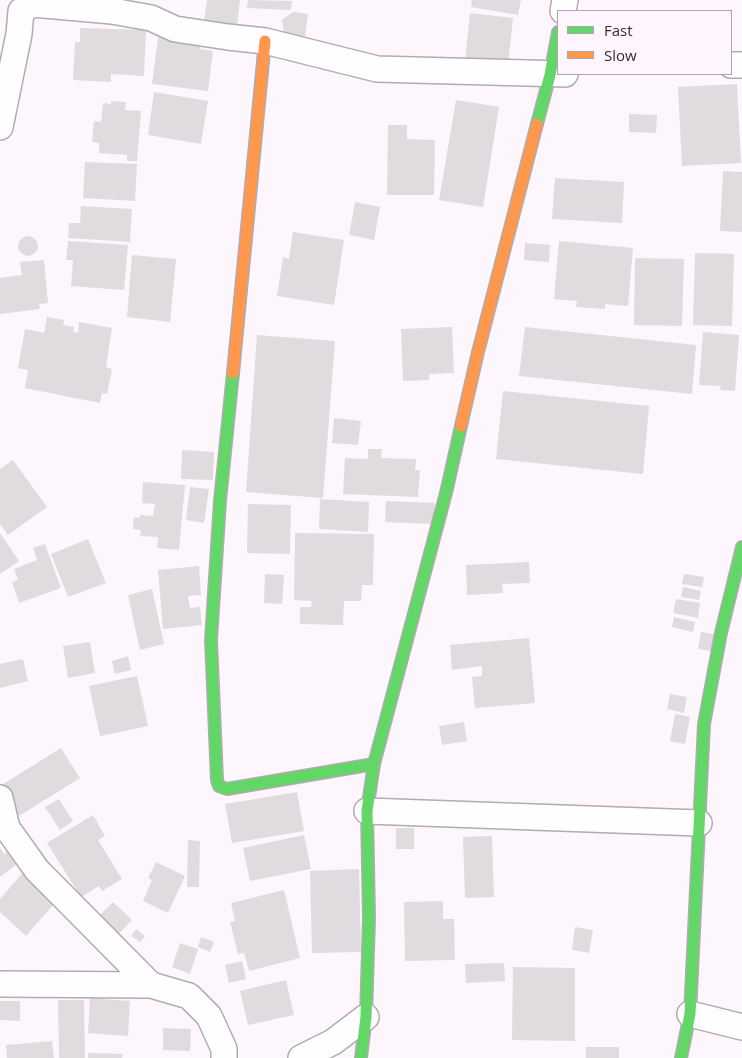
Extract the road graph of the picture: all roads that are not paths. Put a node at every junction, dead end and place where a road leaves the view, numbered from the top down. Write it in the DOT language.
graph roads {
  1 [pos="265,41"];
  2 [pos="557,74"];
  3 [pos="0,127"];
  4 [pos="742,547"];
  5 [pos="374,764"];
  6 [pos="0,798"];
  7 [pos="367,811"];
  8 [pos="699,823"];
  9 [pos="0,984"];
  10 [pos="151,985"];
  11 [pos="690,1014"];
  12 [pos="366,1017"];
  13 [pos="742,1027"];
  14 [pos="224,1058"];
  15 [pos="301,1058"];
  16 [pos="362,1058"];
  17 [pos="681,1058"];
  1 -- 2 [label="street"];
  1 -- 3 [label="street"];
  1 -- 5 [label="street"];
  2 -- 5 [label="street"];
  4 -- 8 [label="street"];
  5 -- 7 [label="street"];
  6 -- 10 [label="street"];
  7 -- 8 [label="street"];
  7 -- 12 [label="street"];
  8 -- 11 [label="street"];
  9 -- 10 [label="street"];
  10 -- 14 [label="street"];
  11 -- 13 [label="street"];
  11 -- 17 [label="street"];
  12 -- 15 [label="street"];
  12 -- 16 [label="street"];
}
